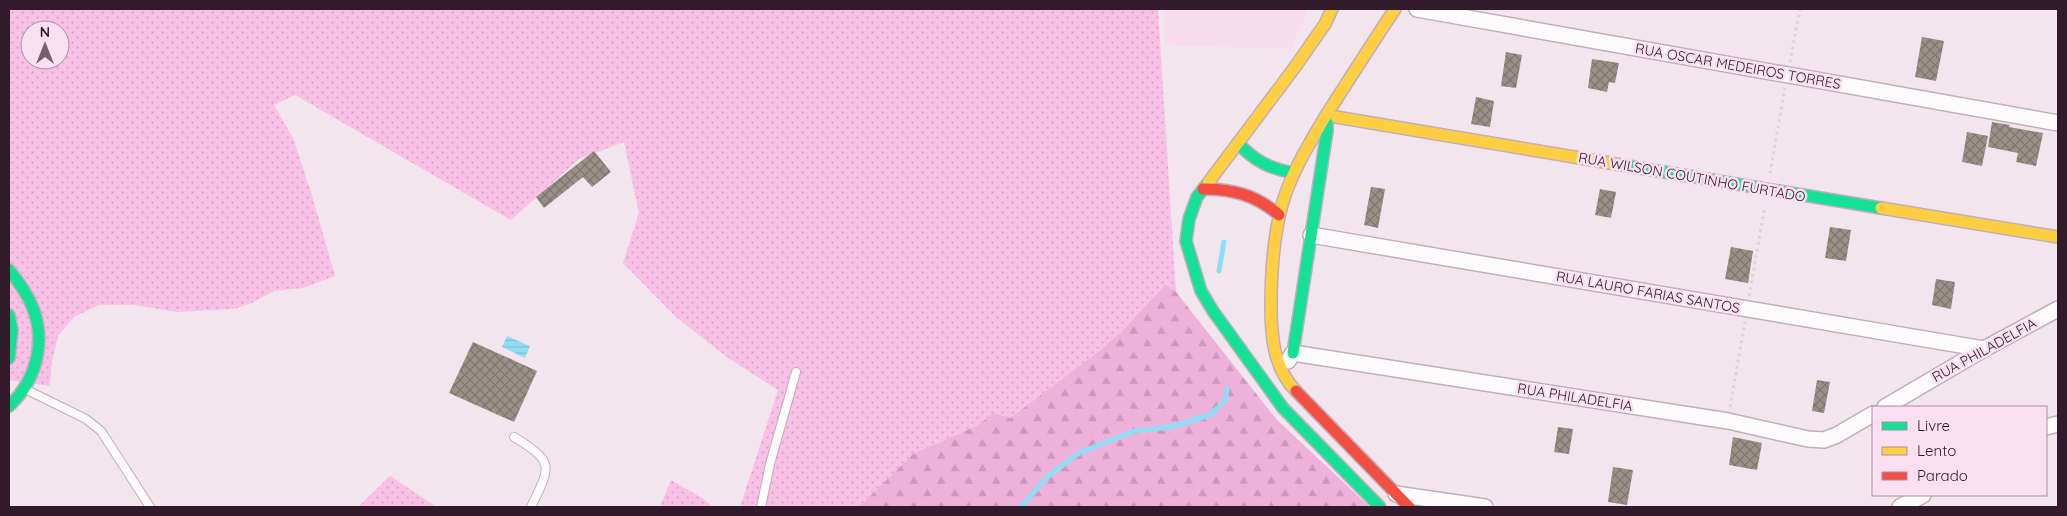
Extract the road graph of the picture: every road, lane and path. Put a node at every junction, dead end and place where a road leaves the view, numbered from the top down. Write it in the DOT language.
graph roads {
  1 [pos="1332,9"];
  2 [pos="1395,9"];
  3 [pos="1417,9"];
  4 [pos="1800,9"];
  5 [pos="1787,75"];
  6 [pos="1326,115"];
  7 [pos="2058,123"];
  8 [pos="1238,143"];
  9 [pos="1294,173"];
  10 [pos="1204,189"];
  11 [pos="1768,190"];
  12 [pos="1279,215"];
  13 [pos="1312,236"];
  14 [pos="2058,237"];
  15 [pos="9,270"];
  16 [pos="1747,309"];
  17 [pos="2058,309"];
  18 [pos="9,315"];
  19 [pos="1984,349"];
  20 [pos="1292,353"];
  21 [pos="9,358"];
  22 [pos="796,372"];
  23 [pos="1282,373"];
  24 [pos="25,389"];
  25 [pos="9,406"];
  26 [pos="1887,406"];
  27 [pos="1872,415"];
  28 [pos="1728,421"];
  29 [pos="514,438"];
  30 [pos="1396,494"];
  31 [pos="1921,496"];
  32 [pos="150,507"];
  33 [pos="531,507"];
  34 [pos="761,507"];
  35 [pos="1380,507"];
  36 [pos="1409,507"];
  37 [pos="1486,507"];
  38 [pos="1900,507"];
  1 -- 8 [label="street"];
  2 -- 6 [label="street"];
  3 -- 5 [label="street, RUA OSCAR MEDEIROS TORRES"];
  4 -- 5 [label="path"];
  5 -- 7 [label="street, RUA OSCAR MEDEIROS TORRES"];
  5 -- 11 [label="path"];
  6 -- 9 [label="street"];
  6 -- 11 [label="street, RUA WILSON COUTINHO FURTADO"];
  6 -- 13 [label="street"];
  8 -- 9 [label="street"];
  8 -- 10 [label="street"];
  9 -- 12 [label="street"];
  10 -- 12 [label="street"];
  10 -- 35 [label="street"];
  11 -- 14 [label="street, RUA WILSON COUTINHO FURTADO"];
  11 -- 16 [label="path"];
  12 -- 23 [label="street"];
  13 -- 16 [label="street, RUA LAURO FARIAS SANTOS"];
  13 -- 20 [label="street"];
  15 -- 24 [label="street"];
  16 -- 19 [label="street, RUA LAURO FARIAS SANTOS"];
  16 -- 28 [label="path"];
  17 -- 19 [label="street, RUA PHILADELFIA"];
  18 -- 21 [label="street"];
  19 -- 26 [label="street, RUA PHILADELFIA"];
  20 -- 23 [label="street"];
  20 -- 28 [label="street, RUA PHILADELFIA"];
  22 -- 34 [label="lane"];
  23 -- 30 [label="street"];
  24 -- 25 [label="street"];
  24 -- 32 [label="lane"];
  27 -- 28 [label="street, RUA PHILADELFIA"];
  29 -- 33 [label="lane"];
  30 -- 36 [label="street"];
  30 -- 37 [label="street"];
  31 -- 38 [label="street"];
}
